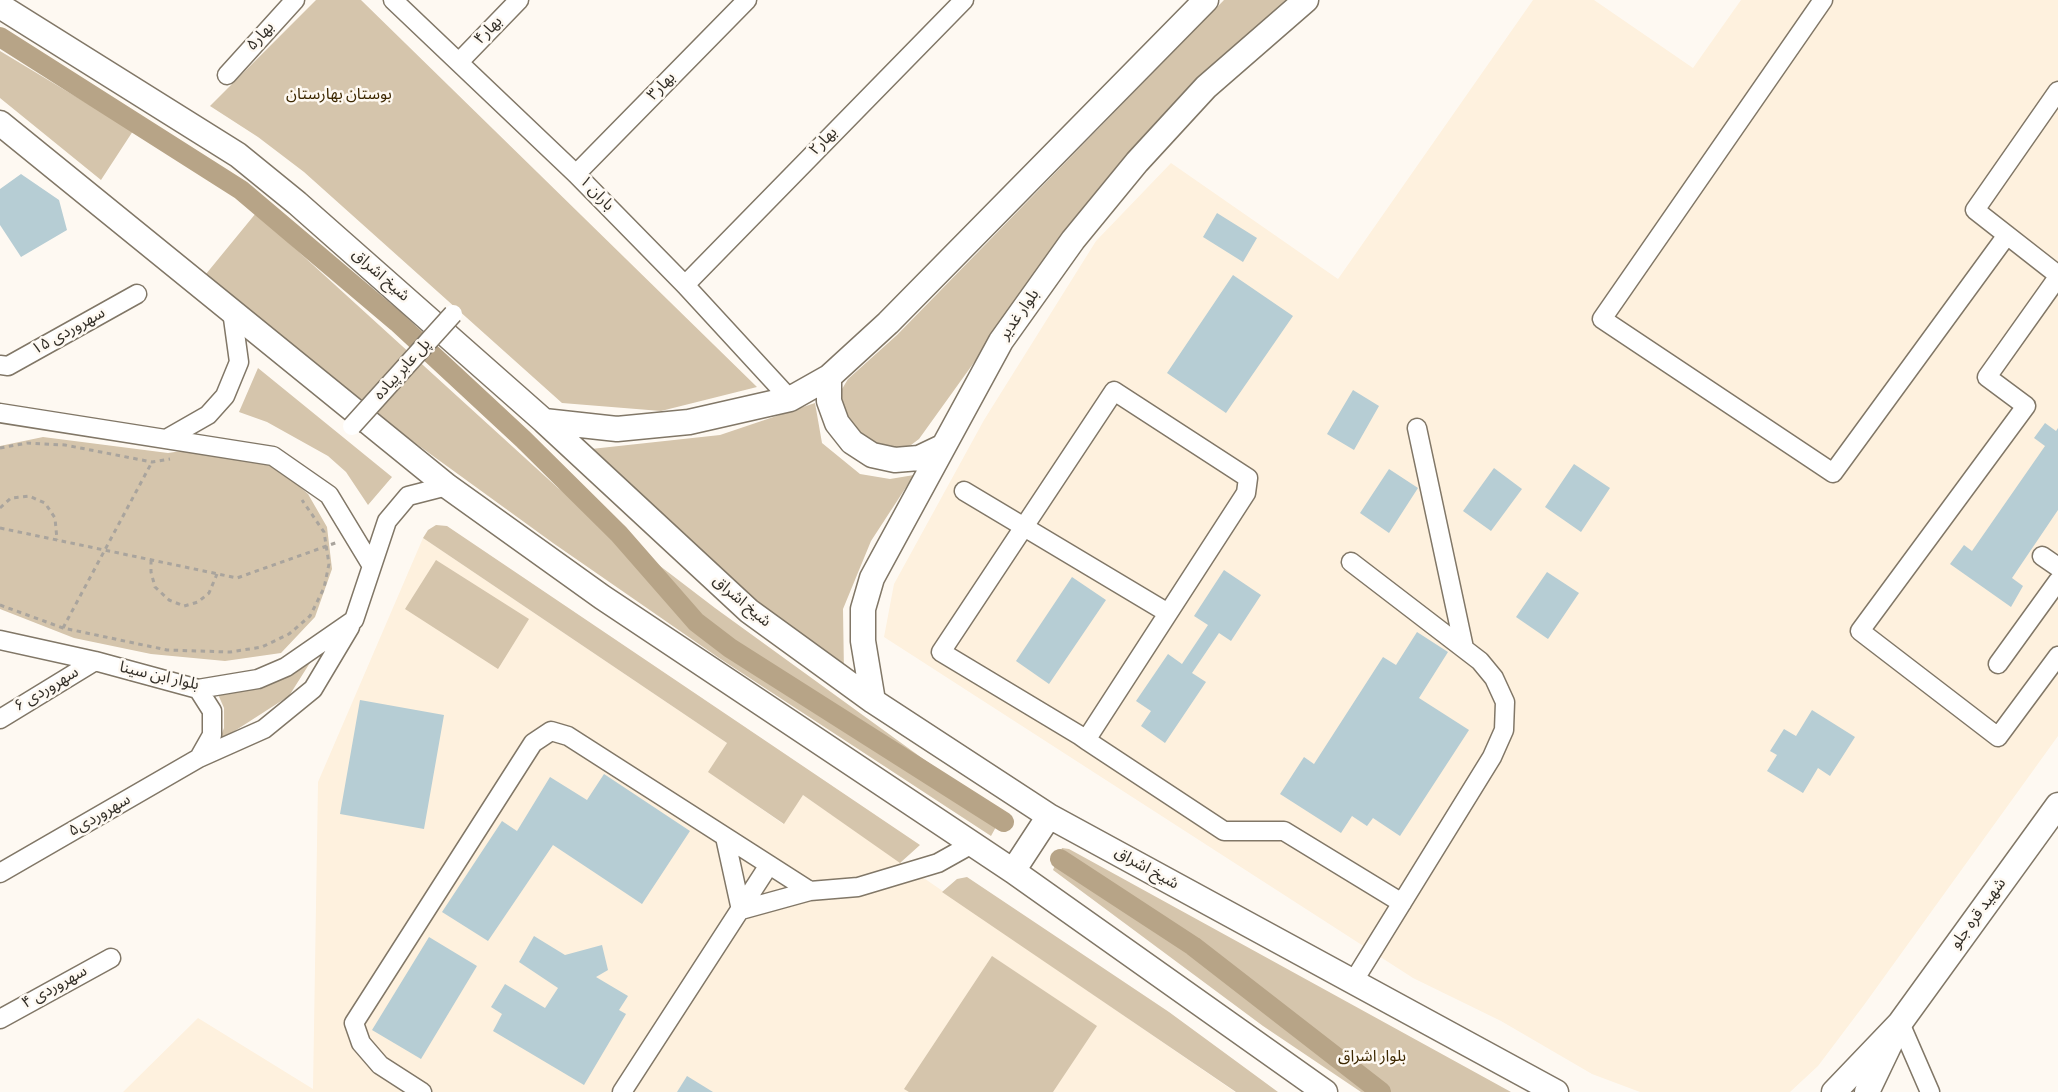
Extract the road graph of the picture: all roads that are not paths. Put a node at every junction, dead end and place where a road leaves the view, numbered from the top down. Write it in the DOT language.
graph roads {
  1 [pos="295,0"];
  2 [pos="393,0"];
  3 [pos="519,0"];
  4 [pos="747,0"];
  5 [pos="964,0"];
  6 [pos="1206,0"];
  7 [pos="1306,0"];
  8 [pos="1823,0"];
  9 [pos="0,6"];
  10 [pos="459,63"];
  11 [pos="227,75"];
  12 [pos="2058,91"];
  13 [pos="0,123"];
  14 [pos="576,174"];
  15 [pos="2007,236"];
  16 [pos="2058,276"];
  17 [pos="685,285"];
  18 [pos="137,294"];
  19 [pos="232,311"];
  20 [pos="453,314"];
  21 [pos="0,365"];
  22 [pos="829,377"];
  23 [pos="790,399"];
  24 [pos="0,413"];
  25 [pos="19,416"];
  26 [pos="544,421"];
  27 [pos="352,426"];
  28 [pos="0,428"];
  29 [pos="1417,428"];
  30 [pos="166,439"];
  31 [pos="940,448"];
  32 [pos="447,486"];
  33 [pos="964,491"];
  34 [pos="1024,527"];
  35 [pos="2042,556"];
  36 [pos="1351,562"];
  37 [pos="372,566"];
  38 [pos="2058,567"];
  39 [pos="2058,581"];
  40 [pos="1168,613"];
  41 [pos="354,620"];
  42 [pos="0,640"];
  43 [pos="1464,648"];
  44 [pos="2058,656"];
  45 [pos="95,661"];
  46 [pos="1998,664"];
  47 [pos="198,689"];
  48 [pos="873,701"];
  49 [pos="0,719"];
  50 [pos="1086,740"];
  51 [pos="199,759"];
  52 [pos="2058,805"];
  53 [pos="1049,816"];
  54 [pos="725,837"];
  55 [pos="972,844"];
  56 [pos="769,865"];
  57 [pos="1013,871"];
  58 [pos="0,873"];
  59 [pos="810,891"];
  60 [pos="1402,903"];
  61 [pos="741,910"];
  62 [pos="111,958"];
  63 [pos="1353,981"];
  64 [pos="0,1019"];
  65 [pos="1900,1023"];
  66 [pos="422,1092"];
  67 [pos="622,1092"];
  68 [pos="1325,1092"];
  69 [pos="1556,1092"];
  70 [pos="1834,1092"];
  71 [pos="1867,1092"];
  72 [pos="1930,1092"];
  1 -- 11 [label="street, بهار۵"];
  2 -- 10 [label="street, باران ۱"];
  3 -- 10 [label="street, بهار۴"];
  4 -- 14 [label="street, بهار۳"];
  5 -- 17 [label="street, بهار۲"];
  6 -- 22 [label="main road"];
  7 -- 31 [label="main road, بلوار غدیر"];
  8 -- 15 [label="street"];
  9 -- 26 [label="main road, شیخ اشراق"];
  10 -- 14 [label="street, باران ۱"];
  12 -- 15 [label="street"];
  13 -- 19 [label="main road"];
  14 -- 17 [label="street, باران ۱"];
  15 -- 16 [label="street"];
  16 -- 44 [label="street"];
  17 -- 23 [label="street, باران ۱"];
  18 -- 21 [label="street, سهروردی ۱۵"];
  19 -- 30 [label="street"];
  19 -- 32 [label="main road"];
  20 -- 27 [label="street, پل عابر پیاده, bridge"];
  22 -- 23 [label="main road"];
  22 -- 31 [label="main road"];
  23 -- 26 [label="main road"];
  24 -- 25 [label="street"];
  25 -- 28 [label="street"];
  25 -- 30 [label="street"];
  26 -- 48 [label="main road, شیخ اشراق"];
  29 -- 43 [label="street"];
  30 -- 37 [label="street"];
  31 -- 48 [label="main road, بلوار غدیر"];
  32 -- 37 [label="street"];
  32 -- 55 [label="main road"];
  33 -- 34 [label="street"];
  34 -- 40 [label="street"];
  34 -- 40 [label="street"];
  34 -- 50 [label="street"];
  35 -- 38 [label="street"];
  36 -- 43 [label="street"];
  37 -- 41 [label="street"];
  39 -- 46 [label="street"];
  40 -- 50 [label="street"];
  41 -- 47 [label="street, بلوار ابن سینا"];
  41 -- 51 [label="street, سهروردی۵"];
  42 -- 45 [label="street, بلوار ابن سینا"];
  43 -- 60 [label="street"];
  45 -- 47 [label="street, بلوار ابن سینا"];
  45 -- 49 [label="street, سهروردی ۶"];
  47 -- 51 [label="street"];
  48 -- 53 [label="main road, شیخ اشراق"];
  50 -- 60 [label="street"];
  51 -- 58 [label="street, سهروردی۵"];
  52 -- 65 [label="main road, شهید قره جلو"];
  53 -- 57 [label="main road"];
  53 -- 63 [label="main road, شیخ اشراق"];
  54 -- 56 [label="street"];
  54 -- 61 [label="street"];
  54 -- 66 [label="street"];
  55 -- 57 [label="main road"];
  55 -- 59 [label="street"];
  56 -- 59 [label="street"];
  56 -- 61 [label="street"];
  57 -- 68 [label="main road"];
  59 -- 61 [label="street"];
  60 -- 63 [label="street"];
  61 -- 67 [label="street"];
  62 -- 64 [label="street, سهروردی ۴"];
  63 -- 69 [label="main road, شیخ اشراق"];
  65 -- 70 [label="main road"];
  65 -- 71 [label="main road"];
  65 -- 72 [label="street"];
}
